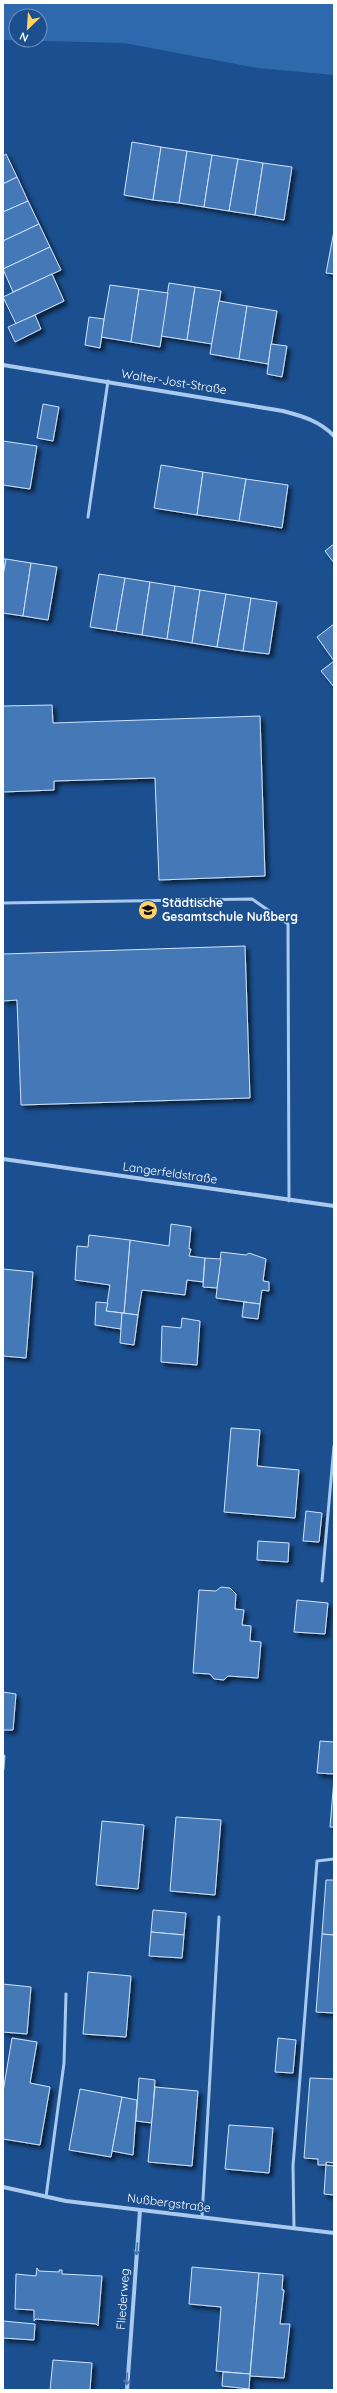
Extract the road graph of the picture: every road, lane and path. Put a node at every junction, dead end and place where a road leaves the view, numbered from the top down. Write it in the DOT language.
graph roads {
  1 [pos="3,365"];
  2 [pos="108,381"];
  3 [pos="334,436"];
  4 [pos="88,517"];
  5 [pos="3,903"];
  6 [pos="3,1159"];
  7 [pos="289,1201"];
  8 [pos="334,1206"];
  9 [pos="334,1446"];
  10 [pos="322,1581"];
  11 [pos="4,1756"];
  12 [pos="3,1770"];
  13 [pos="334,1859"];
  14 [pos="219,1917"];
  15 [pos="66,1994"];
  16 [pos="3,2187"];
  17 [pos="46,2197"];
  18 [pos="140,2210"];
  19 [pos="202,2217"];
  20 [pos="294,2228"];
  21 [pos="334,2233"];
  22 [pos="126,2390"];
  1 -- 2 [label="street, Walter-Jost-Straße"];
  2 -- 3 [label="street, Walter-Jost-Straße"];
  2 -- 4 [label="lane"];
  5 -- 7 [label="lane"];
  6 -- 7 [label="street, Langerfeldstraße"];
  7 -- 8 [label="street, Langerfeldstraße"];
  9 -- 10 [label="lane"];
  11 -- 12 [label="lane"];
  13 -- 20 [label="lane"];
  14 -- 19 [label="lane"];
  15 -- 17 [label="lane"];
  16 -- 17 [label="street, Nußbergstraße"];
  17 -- 18 [label="street, Nußbergstraße"];
  18 -- 19 [label="street, Nußbergstraße"];
  18 -- 22 [label="street, Fliederweg, one-way"];
  19 -- 20 [label="street, Nußbergstraße"];
  20 -- 21 [label="street, Nußbergstraße"];
}
